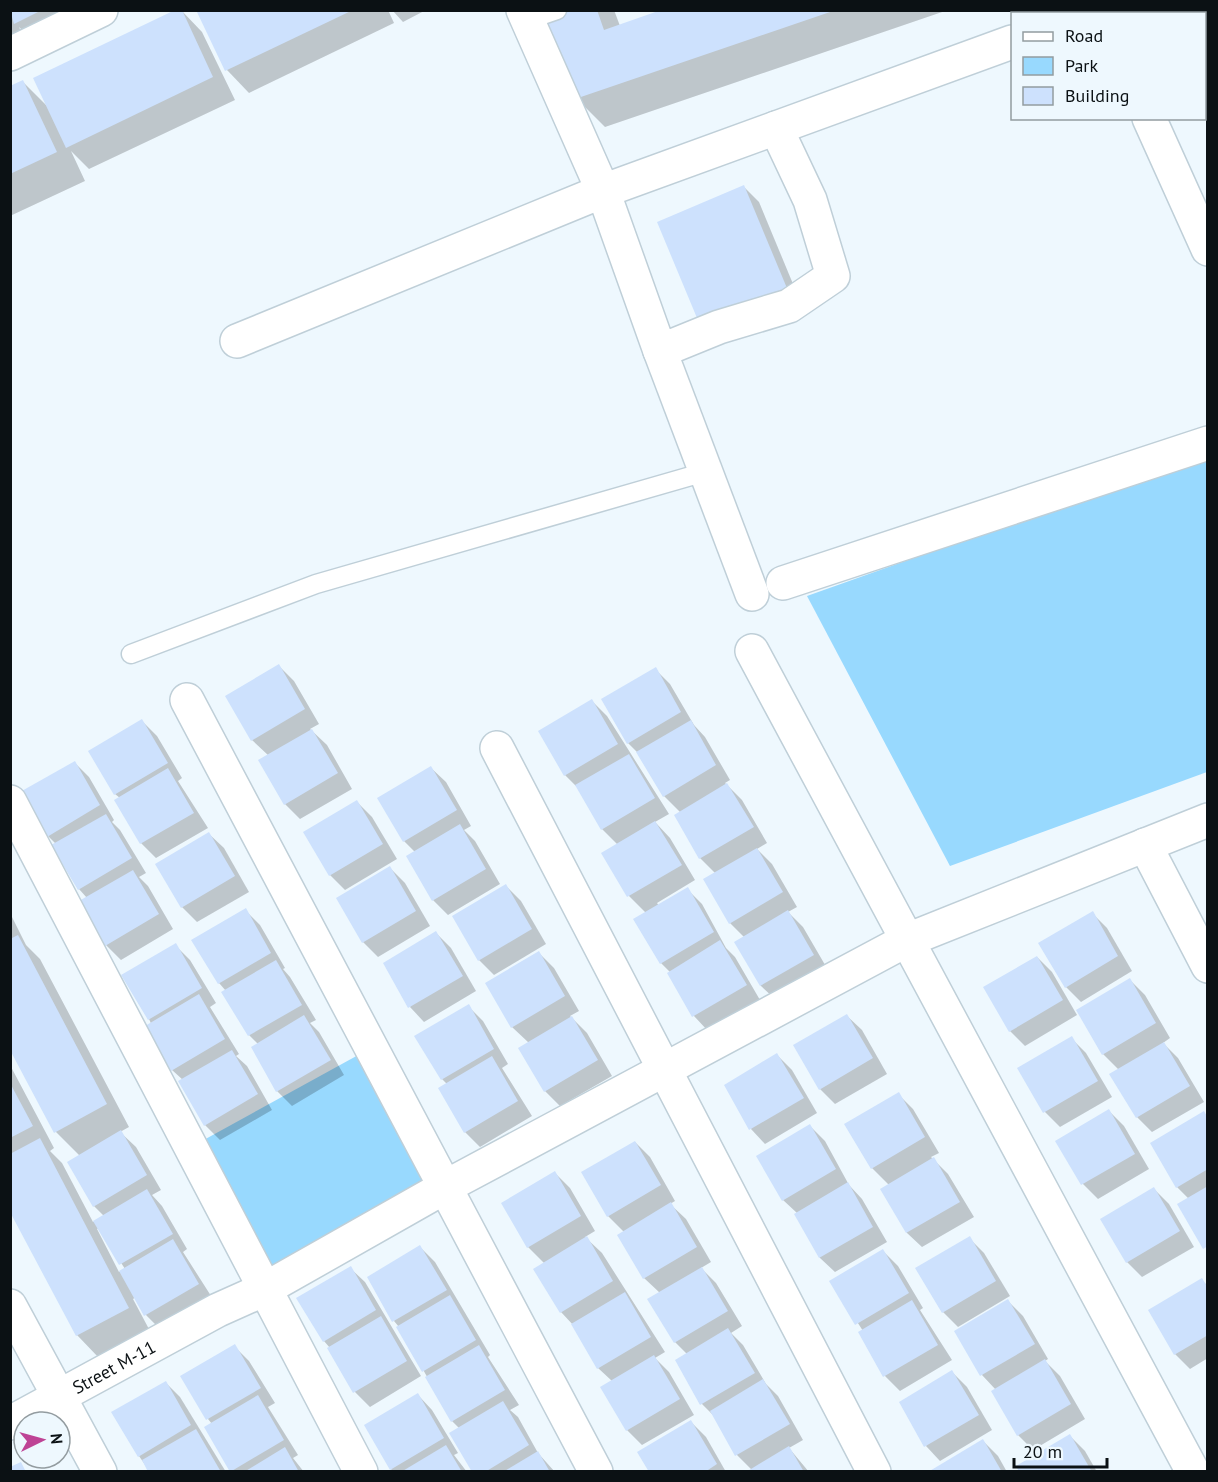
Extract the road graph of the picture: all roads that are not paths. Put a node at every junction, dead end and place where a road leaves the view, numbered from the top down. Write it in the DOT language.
graph roads {
  1 [pos="101,10"];
  2 [pos="536,14"];
  3 [pos="1011,42"];
  4 [pos="10,54"];
  5 [pos="1150,120"];
  6 [pos="776,128"];
  7 [pos="603,191"];
  8 [pos="1208,249"];
  9 [pos="237,341"];
  10 [pos="660,351"];
  11 [pos="1208,442"];
  12 [pos="705,472"];
  13 [pos="783,583"];
  14 [pos="752,594"];
  15 [pos="752,651"];
  16 [pos="131,654"];
  17 [pos="187,700"];
  18 [pos="497,748"];
  19 [pos="10,802"];
  20 [pos="1208,820"];
  21 [pos="1145,845"];
  22 [pos="905,940"];
  23 [pos="1208,966"];
  24 [pos="663,1070"];
  25 [pos="445,1187"];
  26 [pos="265,1288"];
  27 [pos="10,1306"];
  28 [pos="60,1397"];
  29 [pos="10,1423"];
  30 [pos="100,1472"];
  31 [pos="361,1472"];
  32 [pos="596,1472"];
  33 [pos="874,1472"];
  34 [pos="1193,1472"];
  1 -- 4 [label="street"];
  2 -- 7 [label="street"];
  3 -- 6 [label="street"];
  5 -- 8 [label="street"];
  6 -- 7 [label="street"];
  6 -- 10 [label="street"];
  7 -- 9 [label="street"];
  7 -- 10 [label="street"];
  10 -- 12 [label="street"];
  11 -- 13 [label="street"];
  12 -- 14 [label="street"];
  12 -- 16 [label="lane"];
  15 -- 22 [label="street"];
  17 -- 25 [label="street"];
  18 -- 24 [label="street"];
  19 -- 26 [label="street"];
  20 -- 21 [label="street, Street M-11"];
  21 -- 22 [label="street, Street M-11"];
  21 -- 23 [label="street"];
  22 -- 24 [label="street, Street M-11"];
  22 -- 34 [label="street"];
  24 -- 25 [label="street, Street M-11"];
  24 -- 33 [label="street"];
  25 -- 26 [label="street, Street M-11"];
  25 -- 32 [label="street"];
  26 -- 28 [label="street, Street M-11"];
  26 -- 31 [label="street"];
  27 -- 28 [label="street"];
  28 -- 29 [label="street, Street M-11"];
  28 -- 30 [label="street"];
}
